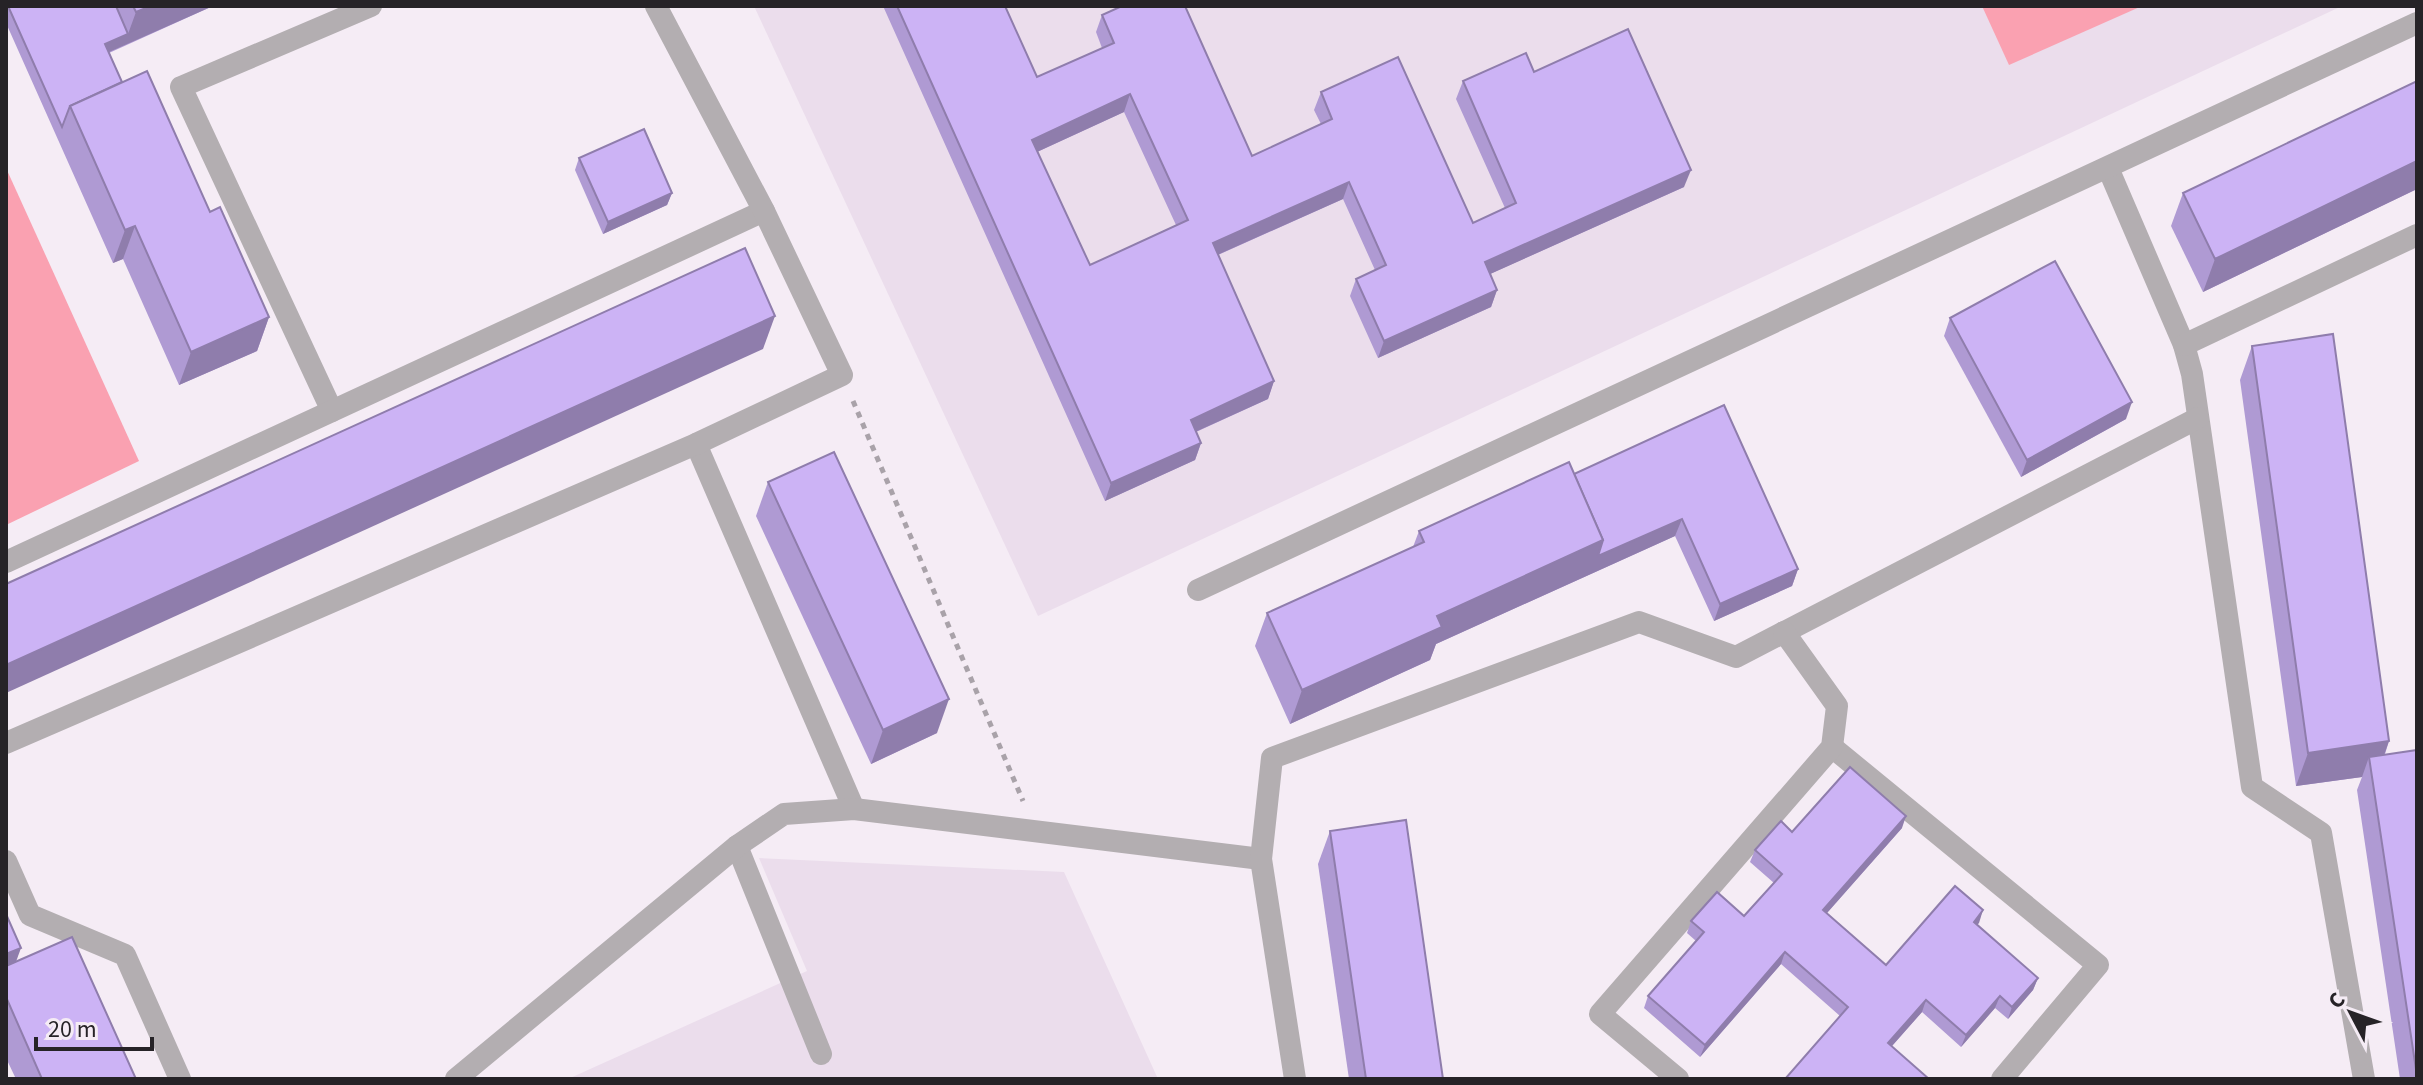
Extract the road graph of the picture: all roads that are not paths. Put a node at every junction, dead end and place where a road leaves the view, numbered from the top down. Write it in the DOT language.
graph roads {
  1 [pos="371,6"];
  2 [pos="656,6"];
  3 [pos="2417,23"];
  4 [pos="2108,168"];
  5 [pos="764,211"];
  6 [pos="2417,235"];
  7 [pos="2184,345"];
  8 [pos="332,411"];
  9 [pos="2198,418"];
  10 [pos="696,444"];
  11 [pos="6,562"];
  12 [pos="1198,590"];
  13 [pos="1784,632"];
  14 [pos="6,743"];
  15 [pos="1832,747"];
  16 [pos="854,809"];
  17 [pos="737,846"];
  18 [pos="1261,859"];
  19 [pos="6,861"];
  20 [pos="821,1054"];
  21 [pos="180,1079"];
  22 [pos="456,1079"];
  23 [pos="1295,1079"];
  24 [pos="1678,1079"];
  25 [pos="2002,1079"];
  26 [pos="2364,1079"];
  1 -- 8 [label="lane"];
  2 -- 5 [label="lane"];
  3 -- 4 [label="lane"];
  4 -- 7 [label="lane"];
  4 -- 12 [label="lane"];
  5 -- 8 [label="lane"];
  5 -- 10 [label="lane"];
  6 -- 7 [label="lane"];
  7 -- 9 [label="lane"];
  8 -- 11 [label="lane"];
  9 -- 13 [label="lane"];
  9 -- 26 [label="lane"];
  10 -- 14 [label="lane"];
  10 -- 16 [label="lane"];
  13 -- 15 [label="lane"];
  13 -- 18 [label="lane"];
  15 -- 24 [label="lane"];
  15 -- 25 [label="lane"];
  16 -- 17 [label="lane"];
  16 -- 18 [label="lane"];
  17 -- 20 [label="lane"];
  17 -- 22 [label="lane"];
  18 -- 23 [label="lane"];
  19 -- 21 [label="lane"];
}
